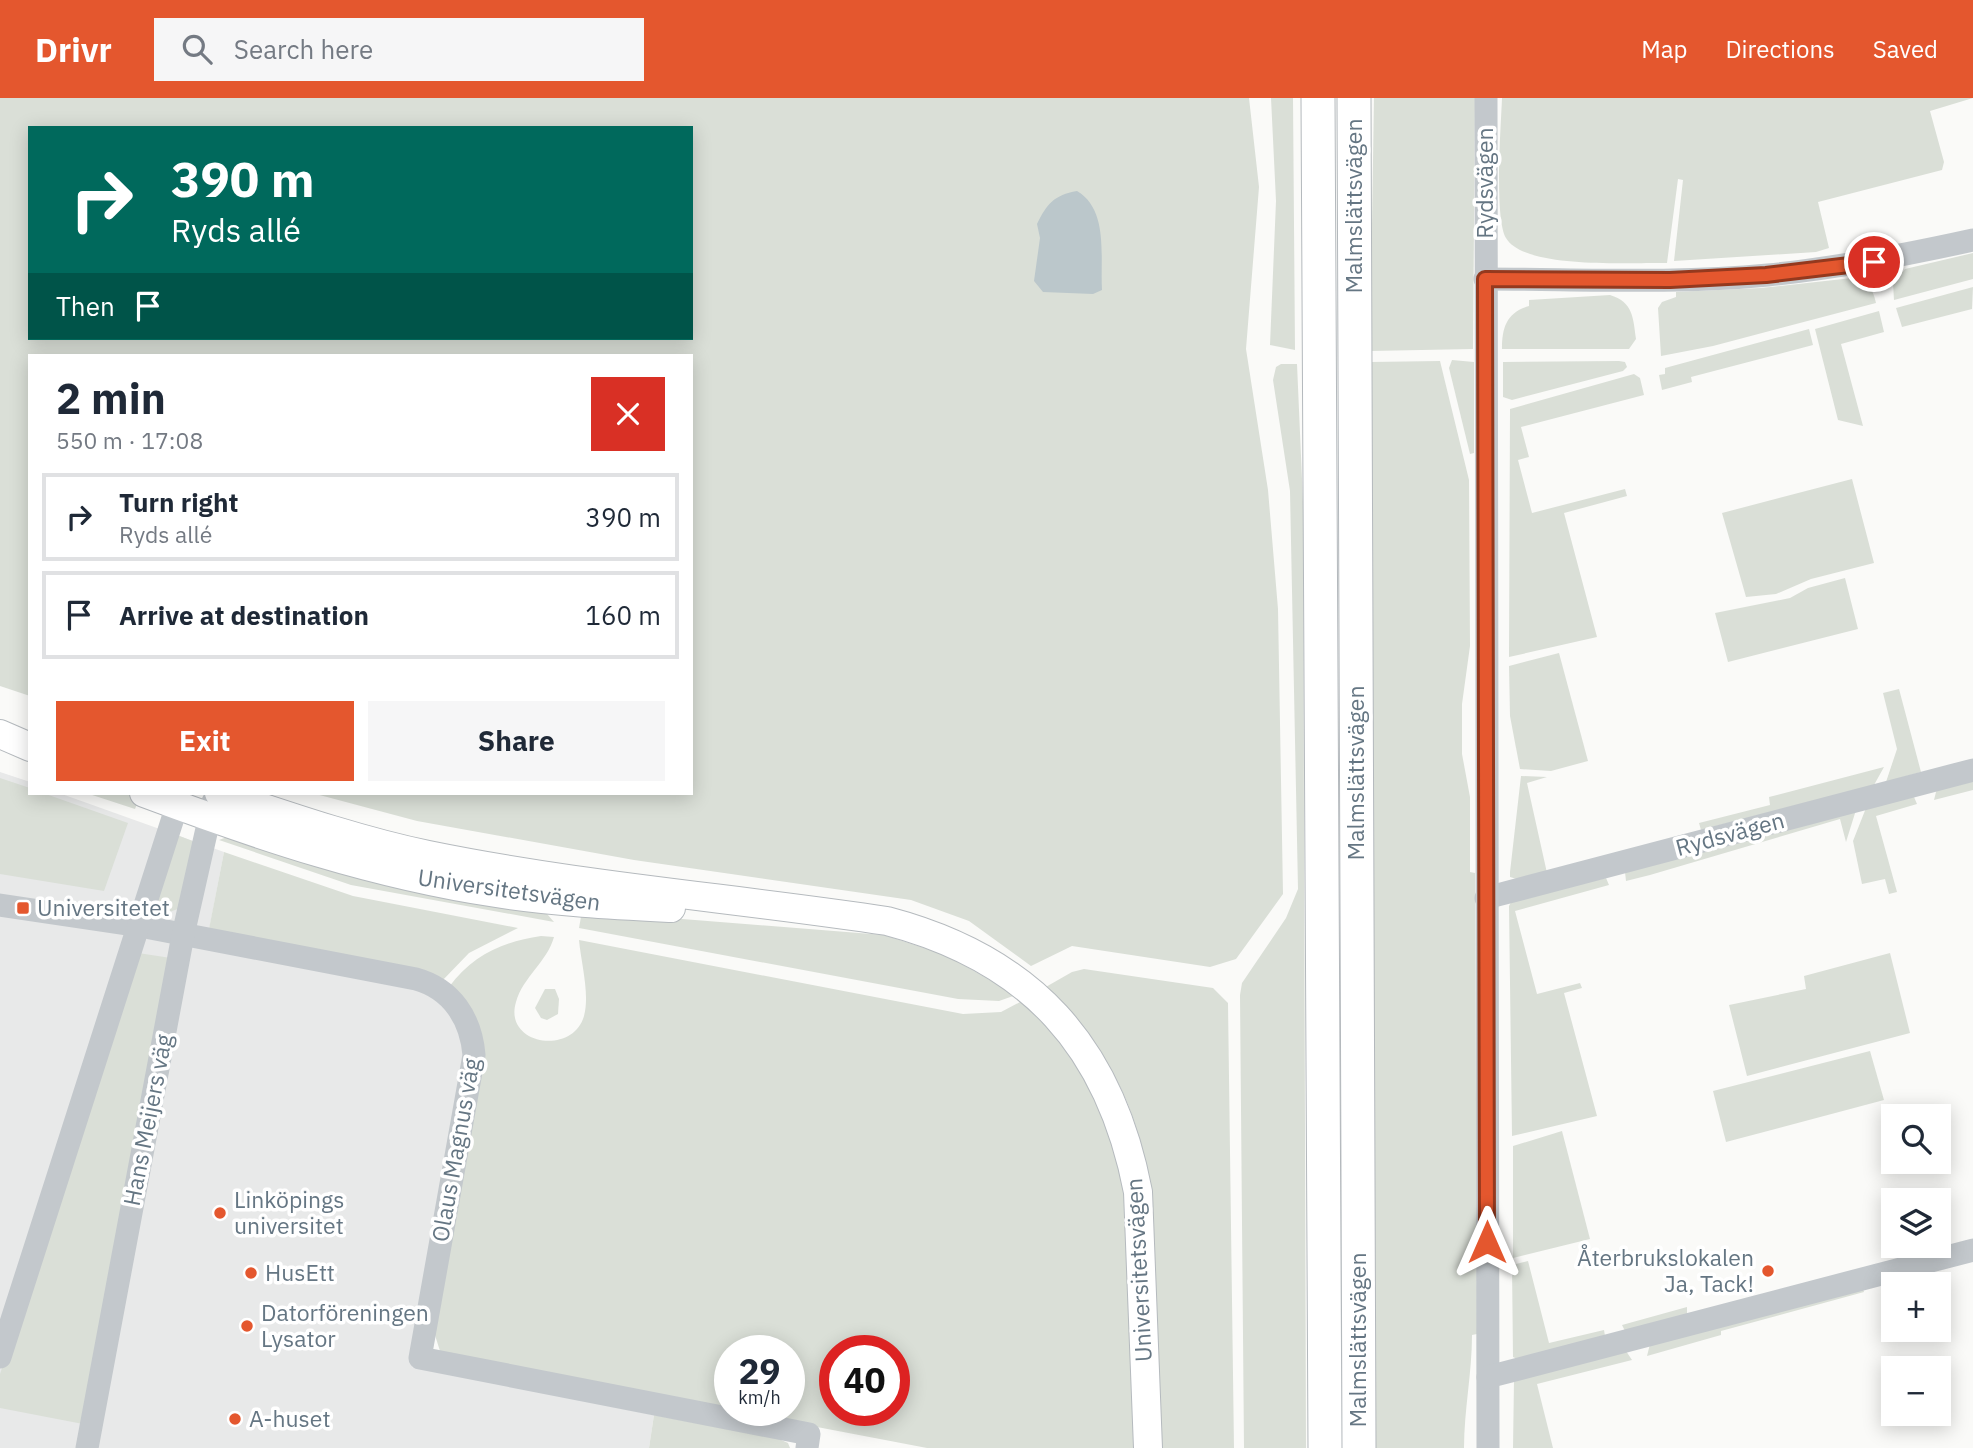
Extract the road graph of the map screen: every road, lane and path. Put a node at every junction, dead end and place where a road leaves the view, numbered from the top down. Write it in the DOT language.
graph roads {
  1 [pos="1318,98"];
  2 [pos="1354,98"];
  3 [pos="1486,98"];
  4 [pos="1973,240"];
  5 [pos="1485,279"];
  6 [pos="0,720"];
  7 [pos="28,728"];
  8 [pos="0,734"];
  9 [pos="28,746"];
  10 [pos="1973,770"];
  11 [pos="156,795"];
  12 [pos="179,799"];
  13 [pos="214,801"];
  14 [pos="1486,898"];
  15 [pos="0,905"];
  16 [pos="140,926"];
  17 [pos="183,935"];
  18 [pos="1973,1250"];
  19 [pos="0,1357"];
  20 [pos="1488,1377"];
  21 [pos="87,1448"];
  22 [pos="807,1448"];
  23 [pos="1147,1448"];
  24 [pos="1325,1448"];
  25 [pos="1359,1448"];
  26 [pos="1488,1448"];
  1 -- 24 [label="highway, Malmslättsvägen"];
  2 -- 25 [label="highway, Malmslättsvägen"];
  3 -- 5 [label="street, Rydsvägen"];
  4 -- 5 [label="street"];
  5 -- 14 [label="street, Rydsvägen"];
  6 -- 7 [label="main road"];
  8 -- 9 [label="main road"];
  10 -- 14 [label="street, Rydsvägen"];
  11 -- 12 [label="main road, Universitetsvägen"];
  12 -- 13 [label="main road, Universitetsvägen"];
  12 -- 16 [label="street"];
  13 -- 17 [label="street, Hans Meijers väg"];
  13 -- 23 [label="main road, Universitetsvägen"];
  14 -- 20 [label="street, Rydsvägen"];
  15 -- 16 [label="street, Olaus Magnus väg"];
  16 -- 17 [label="street, Olaus Magnus väg"];
  16 -- 19 [label="street"];
  17 -- 21 [label="street, Hans Meijers väg"];
  17 -- 22 [label="street, Olaus Magnus väg"];
  18 -- 20 [label="street"];
  20 -- 26 [label="street, Rydsvägen"];
}
